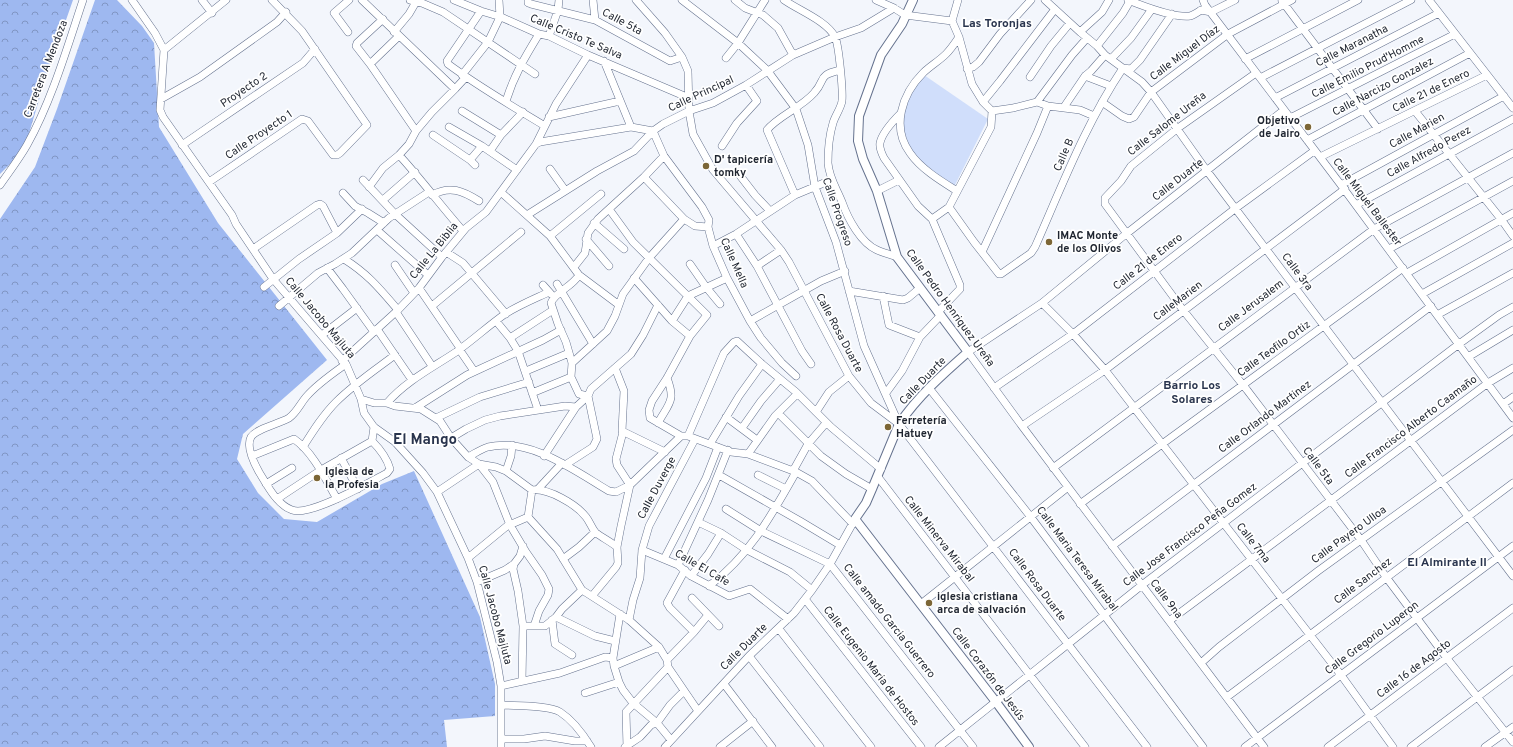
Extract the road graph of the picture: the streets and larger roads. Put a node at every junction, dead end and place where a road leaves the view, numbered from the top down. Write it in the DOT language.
graph roads {
  1 [pos="83,0"];
  2 [pos="132,0"];
  3 [pos="202,0"];
  4 [pos="226,0"];
  5 [pos="272,0"];
  6 [pos="348,0"];
  7 [pos="362,0"];
  8 [pos="455,0"];
  9 [pos="499,0"];
  10 [pos="528,0"];
  11 [pos="559,0"];
  12 [pos="593,0"];
  13 [pos="636,0"];
  14 [pos="682,0"];
  15 [pos="735,0"];
  16 [pos="765,0"];
  17 [pos="784,0"];
  18 [pos="876,0"];
  19 [pos="958,0"];
  20 [pos="1031,0"];
  21 [pos="1045,0"];
  22 [pos="1109,0"];
  23 [pos="1129,0"];
  24 [pos="1202,0"];
  25 [pos="1235,0"];
  26 [pos="1292,0"];
  27 [pos="1358,0"];
  28 [pos="1411,0"];
  29 [pos="1429,0"];
  30 [pos="413,1"];
  31 [pos="910,1"];
  32 [pos="1283,2"];
  33 [pos="894,8"];
  34 [pos="1055,9"];
  35 [pos="1152,9"];
  36 [pos="558,10"];
  37 [pos="481,11"];
  38 [pos="286,12"];
  39 [pos="756,12"];
  40 [pos="1211,12"];
  41 [pos="212,13"];
  42 [pos="1439,13"];
  43 [pos="1172,14"];
  44 [pos="905,15"];
  45 [pos="500,17"];
  46 [pos="383,19"];
  47 [pos="595,20"];
  48 [pos="952,21"];
  49 [pos="1070,23"];
  50 [pos="1302,28"];
  51 [pos="469,30"];
  52 [pos="348,32"];
  53 [pos="1080,32"];
  54 [pos="397,34"];
  55 [pos="539,34"];
  56 [pos="1228,34"];
  57 [pos="1456,34"];
  58 [pos="549,36"];
  59 [pos="835,37"];
  60 [pos="959,37"];
  61 [pos="1088,38"];
  62 [pos="488,42"];
  63 [pos="738,43"];
  64 [pos="1097,46"];
  65 [pos="315,49"];
  66 [pos="1318,49"];
  67 [pos="164,50"];
  68 [pos="1470,53"];
  69 [pos="588,55"];
  70 [pos="793,55"];
  71 [pos="682,57"];
  72 [pos="1108,57"];
  73 [pos="726,58"];
  74 [pos="1245,59"];
  75 [pos="604,61"];
  76 [pos="370,64"];
  77 [pos="520,64"];
  78 [pos="1123,68"];
  79 [pos="1333,68"];
  80 [pos="967,69"];
  81 [pos="767,70"];
  82 [pos="840,70"];
  83 [pos="535,74"];
  84 [pos="1487,75"];
  85 [pos="464,76"];
  86 [pos="1085,76"];
  87 [pos="1258,76"];
  88 [pos="1030,77"];
  89 [pos="746,85"];
  90 [pos="1111,86"];
  91 [pos="1349,88"];
  92 [pos="456,89"];
  93 [pos="1151,92"];
  94 [pos="1504,96"];
  95 [pos="688,98"];
  96 [pos="1275,98"];
  97 [pos="161,99"];
  98 [pos="506,101"];
  99 [pos="620,101"];
  100 [pos="983,102"];
  101 [pos="1037,102"];
  102 [pos="1102,102"];
  103 [pos="1048,106"];
  104 [pos="1064,107"];
  105 [pos="1513,108"];
  106 [pos="796,109"];
  107 [pos="1365,109"];
  108 [pos="992,110"];
  109 [pos="1284,110"];
  110 [pos="689,111"];
  111 [pos="1415,111"];
  112 [pos="462,112"];
  113 [pos="523,112"];
  114 [pos="901,113"];
  115 [pos="1094,116"];
  116 [pos="549,117"];
  117 [pos="1290,118"];
  118 [pos="1513,119"];
  119 [pos="545,126"];
  120 [pos="449,127"];
  121 [pos="631,128"];
  122 [pos="1178,128"];
  123 [pos="1378,129"];
  124 [pos="416,131"];
  125 [pos="653,131"];
  126 [pos="432,134"];
  127 [pos="1434,134"];
  128 [pos="501,135"];
  129 [pos="1307,140"];
  130 [pos="536,144"];
  131 [pos="182,145"];
  132 [pos="482,146"];
  133 [pos="722,146"];
  134 [pos="1314,150"];
  135 [pos="490,151"];
  136 [pos="1513,153"];
  137 [pos="1449,154"];
  138 [pos="399,155"];
  139 [pos="664,156"];
  140 [pos="1320,157"];
  141 [pos="550,168"];
  142 [pos="517,170"];
  143 [pos="1207,171"];
  144 [pos="414,172"];
  145 [pos="738,173"];
  146 [pos="644,177"];
  147 [pos="1468,178"];
  148 [pos="363,180"];
  149 [pos="831,180"];
  150 [pos="899,180"];
  151 [pos="209,182"];
  152 [pos="1513,182"];
  153 [pos="0,185"];
  154 [pos="369,187"];
  155 [pos="815,187"];
  156 [pos="1343,187"];
  157 [pos="565,190"];
  158 [pos="877,191"];
  159 [pos="957,191"];
  160 [pos="343,193"];
  161 [pos="500,193"];
  162 [pos="431,194"];
  163 [pos="601,194"];
  164 [pos="795,195"];
  165 [pos="1484,198"];
  166 [pos="383,200"];
  167 [pos="479,201"];
  168 [pos="1105,204"];
  169 [pos="1356,205"];
  170 [pos="949,207"];
  171 [pos="1236,208"];
  172 [pos="362,209"];
  173 [pos="609,209"];
  174 [pos="770,211"];
  175 [pos="1513,213"];
  176 [pos="395,214"];
  177 [pos="527,215"];
  178 [pos="684,219"];
  179 [pos="932,219"];
  180 [pos="1501,220"];
  181 [pos="755,221"];
  182 [pos="384,223"];
  183 [pos="594,223"];
  184 [pos="708,227"];
  185 [pos="1374,229"];
  186 [pos="376,230"];
  187 [pos="463,231"];
  188 [pos="521,232"];
  189 [pos="337,233"];
  190 [pos="736,234"];
  191 [pos="1126,234"];
  192 [pos="550,236"];
  193 [pos="1513,236"];
  194 [pos="586,239"];
  195 [pos="1513,243"];
  196 [pos="713,246"];
  197 [pos="1266,248"];
  198 [pos="253,249"];
  199 [pos="624,249"];
  200 [pos="1389,249"];
  201 [pos="781,250"];
  202 [pos="982,252"];
  203 [pos="444,254"];
  204 [pos="898,257"];
  205 [pos="649,258"];
  206 [pos="344,259"];
  207 [pos="690,264"];
  208 [pos="395,265"];
  209 [pos="609,266"];
  210 [pos="756,266"];
  211 [pos="574,267"];
  212 [pos="327,268"];
  213 [pos="845,271"];
  214 [pos="1153,271"];
  215 [pos="1405,271"];
  216 [pos="1513,273"];
  217 [pos="472,274"];
  218 [pos="428,275"];
  219 [pos="579,275"];
  220 [pos="634,278"];
  221 [pos="727,278"];
  222 [pos="273,279"];
  223 [pos="557,284"];
  224 [pos="543,285"];
  225 [pos="264,287"];
  226 [pos="706,287"];
  227 [pos="1295,287"];
  228 [pos="920,288"];
  229 [pos="416,291"];
  230 [pos="804,291"];
  231 [pos="849,291"];
  232 [pos="561,292"];
  233 [pos="1422,294"];
  234 [pos="552,295"];
  235 [pos="688,296"];
  236 [pos="883,296"];
  237 [pos="289,298"];
  238 [pos="1042,303"];
  239 [pos="720,304"];
  240 [pos="619,305"];
  241 [pos="658,305"];
  242 [pos="279,306"];
  243 [pos="432,306"];
  244 [pos="777,306"];
  245 [pos="1430,306"];
  246 [pos="1513,307"];
  247 [pos="357,308"];
  248 [pos="553,310"];
  249 [pos="1183,310"];
  250 [pos="397,311"];
  251 [pos="940,313"];
  252 [pos="506,314"];
  253 [pos="1437,315"];
  254 [pos="496,321"];
  255 [pos="672,321"];
  256 [pos="750,322"];
  257 [pos="1324,326"];
  258 [pos="561,330"];
  259 [pos="1513,330"];
  260 [pos="375,331"];
  261 [pos="1073,334"];
  262 [pos="322,335"];
  263 [pos="690,336"];
  264 [pos="920,337"];
  265 [pos="510,338"];
  266 [pos="593,344"];
  267 [pos="1459,344"];
  268 [pos="460,349"];
  269 [pos="1213,349"];
  270 [pos="518,351"];
  271 [pos="968,352"];
  272 [pos="569,353"];
  273 [pos="394,355"];
  274 [pos="1468,357"];
  275 [pos="344,363"];
  276 [pos="572,363"];
  277 [pos="762,364"];
  278 [pos="811,364"];
  279 [pos="1353,364"];
  280 [pos="432,366"];
  281 [pos="615,368"];
  282 [pos="1513,368"];
  283 [pos="1105,370"];
  284 [pos="526,371"];
  285 [pos="474,372"];
  286 [pos="796,376"];
  287 [pos="849,376"];
  288 [pos="570,377"];
  289 [pos="667,378"];
  290 [pos="780,379"];
  291 [pos="412,380"];
  292 [pos="529,382"];
  293 [pos="1488,383"];
  294 [pos="356,385"];
  295 [pos="1242,385"];
  296 [pos="929,388"];
  297 [pos="994,388"];
  298 [pos="532,393"];
  299 [pos="886,393"];
  300 [pos="797,394"];
  301 [pos="588,396"];
  302 [pos="1513,397"];
  303 [pos="361,399"];
  304 [pos="1382,402"];
  305 [pos="387,403"];
  306 [pos="1502,404"];
  307 [pos="576,407"];
  308 [pos="415,408"];
  309 [pos="1134,408"];
  310 [pos="538,410"];
  311 [pos="816,412"];
  312 [pos="778,413"];
  313 [pos="726,416"];
  314 [pos="436,418"];
  315 [pos="1513,418"];
  316 [pos="826,422"];
  317 [pos="658,423"];
  318 [pos="900,424"];
  319 [pos="1273,424"];
  320 [pos="1022,426"];
  321 [pos="374,427"];
  322 [pos="742,428"];
  323 [pos="1513,430"];
  324 [pos="623,432"];
  325 [pos="684,436"];
  326 [pos="451,438"];
  327 [pos="695,439"];
  328 [pos="757,440"];
  329 [pos="1411,440"];
  330 [pos="372,441"];
  331 [pos="710,444"];
  332 [pos="808,444"];
  333 [pos="1162,444"];
  334 [pos="512,445"];
  335 [pos="303,447"];
  336 [pos="718,447"];
  337 [pos="728,450"];
  338 [pos="665,452"];
  339 [pos="748,454"];
  340 [pos="252,456"];
  341 [pos="544,456"];
  342 [pos="468,457"];
  343 [pos="341,458"];
  344 [pos="1302,463"];
  345 [pos="479,464"];
  346 [pos="563,464"];
  347 [pos="292,468"];
  348 [pos="1053,468"];
  349 [pos="320,470"];
  350 [pos="506,470"];
  351 [pos="794,472"];
  352 [pos="879,473"];
  353 [pos="758,474"];
  354 [pos="719,475"];
  355 [pos="1442,481"];
  356 [pos="1513,483"];
  357 [pos="266,484"];
  358 [pos="1193,484"];
  359 [pos="630,485"];
  360 [pos="1068,487"];
  361 [pos="358,489"];
  362 [pos="535,489"];
  363 [pos="786,489"];
  364 [pos="872,489"];
  365 [pos="437,492"];
  366 [pos="277,499"];
  367 [pos="337,499"];
  368 [pos="1331,501"];
  369 [pos="1080,504"];
  370 [pos="776,508"];
  371 [pos="726,509"];
  372 [pos="1030,516"];
  373 [pos="528,517"];
  374 [pos="1469,517"];
  375 [pos="854,521"];
  376 [pos="698,522"];
  377 [pos="1224,523"];
  378 [pos="510,525"];
  379 [pos="761,531"];
  380 [pos="595,532"];
  381 [pos="721,533"];
  382 [pos="1361,540"];
  383 [pos="840,545"];
  384 [pos="523,546"];
  385 [pos="993,546"];
  386 [pos="1112,546"];
  387 [pos="1513,546"];
  388 [pos="618,547"];
  389 [pos="642,550"];
  390 [pos="748,550"];
  391 [pos="1499,557"];
  392 [pos="468,558"];
  393 [pos="563,559"];
  394 [pos="664,559"];
  395 [pos="1252,560"];
  396 [pos="514,564"];
  397 [pos="830,564"];
  398 [pos="678,565"];
  399 [pos="685,570"];
  400 [pos="691,576"];
  401 [pos="955,576"];
  402 [pos="1513,576"];
  403 [pos="1386,578"];
  404 [pos="477,582"];
  405 [pos="1142,585"];
  406 [pos="709,586"];
  407 [pos="582,590"];
  408 [pos="812,590"];
  409 [pos="592,596"];
  410 [pos="692,598"];
  411 [pos="805,599"];
  412 [pos="1282,599"];
  413 [pos="921,604"];
  414 [pos="1513,608"];
  415 [pos="620,614"];
  416 [pos="708,615"];
  417 [pos="1105,615"];
  418 [pos="1417,618"];
  419 [pos="554,619"];
  420 [pos="788,619"];
  421 [pos="629,620"];
  422 [pos="1169,621"];
  423 [pos="523,626"];
  424 [pos="534,626"];
  425 [pos="719,626"];
  426 [pos="779,629"];
  427 [pos="694,632"];
  428 [pos="1310,635"];
  429 [pos="616,641"];
  430 [pos="1068,644"];
  431 [pos="659,647"];
  432 [pos="572,655"];
  433 [pos="749,656"];
  434 [pos="613,658"];
  435 [pos="1447,658"];
  436 [pos="668,663"];
  437 [pos="1201,663"];
  438 [pos="614,666"];
  439 [pos="1513,670"];
  440 [pos="1030,674"];
  441 [pos="1341,675"];
  442 [pos="522,682"];
  443 [pos="619,682"];
  444 [pos="724,684"];
  445 [pos="502,686"];
  446 [pos="684,691"];
  447 [pos="584,693"];
  448 [pos="1477,697"];
  449 [pos="1227,698"];
  450 [pos="996,702"];
  451 [pos="633,703"];
  452 [pos="502,705"];
  453 [pos="698,711"];
  454 [pos="1370,716"];
  455 [pos="752,722"];
  456 [pos="657,723"];
  457 [pos="1513,727"];
  458 [pos="960,730"];
  459 [pos="1505,732"];
  460 [pos="1258,738"];
  461 [pos="502,739"];
  462 [pos="671,740"];
  463 [pos="1513,742"];
  464 [pos="589,744"];
  465 [pos="501,747"];
  466 [pos="626,747"];
  467 [pos="665,747"];
  468 [pos="720,747"];
  469 [pos="772,747"];
  470 [pos="820,747"];
  471 [pos="871,747"];
  472 [pos="921,747"];
  473 [pos="939,747"];
  474 [pos="973,747"];
  475 [pos="1029,747"];
  476 [pos="1085,747"];
  477 [pos="1147,747"];
  478 [pos="1203,747"];
  479 [pos="1245,747"];
  480 [pos="1264,747"];
  481 [pos="1328,747"];
  482 [pos="1393,747"];
  483 [pos="1411,747"];
  484 [pos="1485,747"];
  1 -- 153 [label="street, Carretera A Mendoza"];
  2 -- 67 [label="street"];
  3 -- 41 [label="street"];
  4 -- 41 [label="street"];
  5 -- 38 [label="street"];
  6 -- 52 [label="street"];
  7 -- 46 [label="street"];
  8 -- 37 [label="street, Calle Cristo Te Salva"];
  9 -- 45 [label="street"];
  10 -- 36 [label="street, Calle 5ta"];
  11 -- 36 [label="street"];
  12 -- 47 [label="street"];
  13 -- 71 [label="street, Calle Rosa Duarte"];
  14 -- 63 [label="street, Calle Progreso"];
  15 -- 39 [label="street"];
  16 -- 39 [label="street"];
  17 -- 59 [label="street"];
  18 -- 33 [label="street"];
  19 -- 48 [label="street"];
  20 -- 80 [label="street"];
  21 -- 34 [label="street, Calle 3ra"];
  22 -- 53 [label="street"];
  23 -- 35 [label="street"];
  23 -- 64 [label="street"];
  24 -- 40 [label="street, Calle Miguel Ballester"];
  25 -- 40 [label="street"];
  26 -- 32 [label="street, Calle Miguel Díaz"];
  27 -- 50 [label="street"];
  28 -- 66 [label="street, Calle Salome Ureña"];
  29 -- 42 [label="street"];
  30 -- 51 [label="street"];
  30 -- 54 [label="street"];
  31 -- 44 [label="street"];
  32 -- 50 [label="street"];
  32 -- 56 [label="street, Calle Miguel Díaz"];
  33 -- 44 [label="street"];
  33 -- 59 [label="street, Calle Principal"];
  34 -- 49 [label="street, Calle 3ra"];
  34 -- 100 [label="street"];
  35 -- 43 [label="street"];
  35 -- 72 [label="street"];
  36 -- 47 [label="street, Calle 5ta"];
  36 -- 58 [label="street"];
  37 -- 45 [label="street, Calle Cristo Te Salva"];
  37 -- 51 [label="street"];
  38 -- 65 [label="street"];
  38 -- 97 [label="street"];
  39 -- 63 [label="street"];
  39 -- 70 [label="street"];
  40 -- 43 [label="street"];
  40 -- 56 [label="street, Calle Miguel Ballester"];
  41 -- 67 [label="street"];
  42 -- 57 [label="street"];
  42 -- 79 [label="street, Calle Maranatha"];
  43 -- 78 [label="street"];
  44 -- 48 [label="street"];
  44 -- 158 [label="street, Calle Pedro Henriquez Ureña"];
  45 -- 55 [label="street, Calle Cristo Te Salva"];
  45 -- 62 [label="street"];
  46 -- 54 [label="street"];
  46 -- 76 [label="street"];
  47 -- 71 [label="street, Calle 5ta"];
  48 -- 60 [label="street"];
  49 -- 53 [label="street, Calle 3ra"];
  49 -- 88 [label="street"];
  50 -- 66 [label="street"];
  50 -- 74 [label="street"];
  51 -- 62 [label="street"];
  51 -- 85 [label="street"];
  53 -- 61 [label="street, Calle 3ra"];
  54 -- 76 [label="street"];
  54 -- 92 [label="street"];
  55 -- 58 [label="street, Calle Cristo Te Salva"];
  55 -- 77 [label="street"];
  56 -- 74 [label="street, Calle Miguel Ballester"];
  56 -- 93 [label="street, Calle Miguel Díaz"];
  57 -- 68 [label="street"];
  57 -- 91 [label="street, Calle Emilio Prud'Homme"];
  58 -- 69 [label="street, Calle Cristo Te Salva"];
  59 -- 70 [label="street, Calle Principal"];
  59 -- 82 [label="street"];
  60 -- 80 [label="street"];
  60 -- 114 [label="street"];
  61 -- 64 [label="street, Calle 3ra"];
  61 -- 101 [label="street"];
  62 -- 77 [label="street"];
  62 -- 85 [label="street"];
  63 -- 73 [label="street"];
  63 -- 81 [label="street, Calle Progreso"];
  64 -- 72 [label="street, Calle 3ra"];
  65 -- 131 [label="street, Proyecto 2"];
  65 -- 151 [label="street, Calle Proyecto 1"];
  66 -- 79 [label="street"];
  66 -- 87 [label="street, Calle Salome Ureña"];
  67 -- 97 [label="street, Calle Jacobo Majluta"];
  68 -- 84 [label="street"];
  68 -- 107 [label="street, Calle Narcizo Gonzalez"];
  69 -- 75 [label="street, Calle Cristo Te Salva"];
  69 -- 116 [label="street, Calle La Biblia"];
  70 -- 81 [label="street, Calle Principal"];
  71 -- 95 [label="street, Calle Rosa Duarte"];
  72 -- 78 [label="street, Calle 3ra"];
  72 -- 86 [label="street"];
  74 -- 87 [label="street, Calle Miguel Ballester"];
  75 -- 95 [label="street, Calle Cristo Te Salva"];
  75 -- 99 [label="street"];
  76 -- 124 [label="street"];
  77 -- 83 [label="street"];
  77 -- 98 [label="street"];
  78 -- 90 [label="street, Calle B"];
  78 -- 93 [label="street, Calle 3ra"];
  79 -- 91 [label="street"];
  79 -- 96 [label="street, Calle Maranatha"];
  80 -- 100 [label="street"];
  81 -- 89 [label="street, Calle Principal"];
  81 -- 106 [label="street, Calle Progreso"];
  82 -- 106 [label="street"];
  82 -- 149 [label="street"];
  84 -- 94 [label="street"];
  84 -- 111 [label="street, Calle 21 de Enero"];
  85 -- 92 [label="street"];
  85 -- 98 [label="street"];
  86 -- 90 [label="street"];
  86 -- 104 [label="street"];
  87 -- 96 [label="street, Calle Miguel Ballester"];
  87 -- 122 [label="street, Calle Salome Ureña"];
  89 -- 110 [label="street, Calle Principal"];
  89 -- 133 [label="street"];
  90 -- 102 [label="street, Calle B"];
  91 -- 107 [label="street"];
  91 -- 117 [label="street, Calle Emilio Prud'Homme"];
  92 -- 124 [label="street"];
  93 -- 102 [label="street, Calle Miguel Díaz"];
  93 -- 122 [label="street, Calle 3ra"];
  94 -- 105 [label="street"];
  94 -- 127 [label="street, Calle Marien"];
  95 -- 110 [label="street, Calle Rosa Duarte"];
  96 -- 109 [label="street, Calle Miguel Ballester"];
  97 -- 131 [label="street, Calle Jacobo Majluta"];
  98 -- 113 [label="street"];
  99 -- 116 [label="street"];
  99 -- 121 [label="street"];
  100 -- 108 [label="street"];
  101 -- 103 [label="street"];
  101 -- 108 [label="street"];
  102 -- 115 [label="street, Calle B"];
  103 -- 104 [label="street"];
  103 -- 202 [label="street"];
  104 -- 115 [label="street"];
  106 -- 155 [label="street, Calle Progreso"];
  106 -- 164 [label="street"];
  107 -- 123 [label="street"];
  107 -- 129 [label="street, Calle Narcizo Gonzalez"];
  108 -- 159 [label="street"];
  109 -- 117 [label="street, Calle Miguel Ballester"];
  109 -- 143 [label="street, Calle Duarte"];
  110 -- 125 [label="street, Calle Principal"];
  110 -- 181 [label="street, Calle Rosa Duarte"];
  111 -- 123 [label="street, Calle 21 de Enero"];
  111 -- 127 [label="street"];
  112 -- 128 [label="street"];
  113 -- 119 [label="street"];
  113 -- 128 [label="street"];
  114 -- 150 [label="street"];
  114 -- 159 [label="street"];
  115 -- 202 [label="street, Calle B"];
  116 -- 119 [label="street, Calle La Biblia"];
  117 -- 129 [label="street, Calle Miguel Ballester"];
  118 -- 137 [label="street, Calle Alfredo Perez"];
  119 -- 130 [label="street, Calle La Biblia"];
  120 -- 132 [label="street"];
  121 -- 125 [label="street"];
  121 -- 130 [label="street"];
  122 -- 143 [label="street, Calle 3ra"];
  122 -- 168 [label="street, Calle Salome Ureña"];
  123 -- 140 [label="street, Calle 21 de Enero"];
  124 -- 138 [label="street"];
  125 -- 139 [label="street, Calle Mella"];
  125 -- 157 [label="street, Calle Principal"];
  126 -- 132 [label="street"];
  127 -- 137 [label="street"];
  127 -- 156 [label="street, Calle Marien"];
  128 -- 135 [label="street"];
  129 -- 134 [label="street, Calle Miguel Ballester"];
  130 -- 142 [label="street, Calle La Biblia"];
  131 -- 151 [label="street, Calle Jacobo Majluta"];
  132 -- 135 [label="street"];
  134 -- 140 [label="street, Calle Miguel Ballester"];
  134 -- 171 [label="street, Calle 21 de Enero"];
  135 -- 142 [label="street"];
  136 -- 147 [label="street, Calle Jerusalem"];
  137 -- 147 [label="street"];
  137 -- 169 [label="street, Calle Alfredo Perez"];
  138 -- 144 [label="street"];
  138 -- 154 [label="street"];
  139 -- 146 [label="street"];
  139 -- 184 [label="street, Calle Mella"];
  140 -- 156 [label="street, Calle Miguel Ballester"];
  141 -- 157 [label="street"];
  142 -- 161 [label="street, Calle La Biblia"];
  143 -- 171 [label="street, Calle 3ra"];
  143 -- 191 [label="street, Calle Duarte"];
  144 -- 162 [label="street"];
  144 -- 166 [label="street"];
  145 -- 174 [label="street"];
  146 -- 173 [label="street"];
  146 -- 178 [label="street"];
  147 -- 165 [label="street"];
  147 -- 185 [label="street, Calle Jerusalem"];
  148 -- 154 [label="street"];
  149 -- 155 [label="street"];
  149 -- 204 [label="street"];
  150 -- 158 [label="street"];
  150 -- 179 [label="street"];
  151 -- 198 [label="street, Calle Jacobo Majluta"];
  152 -- 165 [label="street"];
  154 -- 166 [label="street"];
  155 -- 164 [label="street"];
  155 -- 213 [label="street, Calle Progreso"];
  156 -- 169 [label="street, Calle Miguel Ballester"];
  156 -- 197 [label="street, CalleMarien"];
  157 -- 177 [label="street, Calle Principal"];
  158 -- 204 [label="street, Calle Pedro Henriquez Ureña"];
  159 -- 170 [label="street"];
  160 -- 172 [label="street"];
  161 -- 177 [label="street"];
  161 -- 187 [label="street, Calle La Biblia"];
  162 -- 167 [label="street"];
  162 -- 176 [label="street"];
  162 -- 187 [label="street"];
  163 -- 192 [label="street"];
  164 -- 174 [label="street"];
  165 -- 180 [label="street"];
  165 -- 200 [label="street"];
  166 -- 176 [label="street"];
  168 -- 191 [label="street, Calle 5ta"];
  169 -- 185 [label="street, Calle Miguel Ballester"];
  170 -- 179 [label="street"];
  170 -- 202 [label="street"];
  171 -- 197 [label="street, Calle 3ra"];
  171 -- 214 [label="street, Calle 21 de Enero"];
  172 -- 182 [label="street"];
  172 -- 189 [label="street"];
  173 -- 183 [label="street"];
  173 -- 205 [label="street"];
  174 -- 181 [label="street"];
  175 -- 180 [label="street, Calle Teofilo Ortiz"];
  176 -- 182 [label="street"];
  176 -- 203 [label="street"];
  177 -- 192 [label="street"];
  178 -- 184 [label="street"];
  178 -- 205 [label="street"];
  179 -- 251 [label="street"];
  180 -- 193 [label="street"];
  180 -- 215 [label="street, Calle Teofilo Ortiz"];
  181 -- 190 [label="street"];
  181 -- 201 [label="street, Calle Rosa Duarte"];
  182 -- 186 [label="street"];
  183 -- 194 [label="street"];
  183 -- 199 [label="street"];
  184 -- 196 [label="street, Calle Mella"];
  185 -- 200 [label="street, Calle Miguel Ballester"];
  185 -- 227 [label="street, Calle Jerusalem"];
  186 -- 206 [label="street"];
  186 -- 218 [label="street"];
  187 -- 203 [label="street, Calle La Biblia"];
  188 -- 217 [label="street"];
  189 -- 198 [label="street"];
  189 -- 222 [label="street"];
  190 -- 196 [label="street"];
  190 -- 210 [label="street"];
  191 -- 214 [label="street, Calle 5ta"];
  191 -- 238 [label="street, Calle Duarte"];
  192 -- 211 [label="street"];
  194 -- 209 [label="street"];
  194 -- 211 [label="street"];
  195 -- 233 [label="street"];
  196 -- 221 [label="street, Calle Mella"];
  197 -- 227 [label="street, Calle 3ra"];
  197 -- 249 [label="street, CalleMarien"];
  198 -- 222 [label="street, Calle Jacobo Majluta"];
  200 -- 215 [label="street, Calle Miguel Ballester"];
  201 -- 210 [label="street"];
  201 -- 230 [label="street, Calle Rosa Duarte"];
  203 -- 217 [label="street"];
  203 -- 218 [label="street, Calle La Biblia"];
  204 -- 228 [label="street, Calle Pedro Henriquez Ureña"];
  205 -- 220 [label="street"];
  205 -- 235 [label="street"];
  206 -- 212 [label="street"];
  206 -- 250 [label="street"];
  207 -- 226 [label="street"];
  208 -- 229 [label="street"];
  210 -- 244 [label="street"];
  211 -- 219 [label="street"];
  212 -- 237 [label="street"];
  212 -- 247 [label="street"];
  213 -- 230 [label="street"];
  213 -- 231 [label="street, Calle Progreso"];
  214 -- 249 [label="street, Calle 5ta"];
  214 -- 261 [label="street, Calle 21 de Enero"];
  215 -- 233 [label="street, Calle Miguel Ballester"];
  215 -- 257 [label="street, Calle Teofilo Ortiz"];
  216 -- 253 [label="street"];
  217 -- 243 [label="street"];
  217 -- 252 [label="street"];
  218 -- 229 [label="street, Calle La Biblia"];
  219 -- 232 [label="street"];
  219 -- 240 [label="street"];
  220 -- 240 [label="street"];
  220 -- 241 [label="street"];
  221 -- 226 [label="street"];
  221 -- 256 [label="street, Calle Mella"];
  222 -- 225 [label="street"];
  222 -- 237 [label="street, Calle Jacobo Majluta"];
  223 -- 232 [label="street"];
  224 -- 234 [label="street"];
  226 -- 235 [label="street"];
  226 -- 239 [label="street"];
  227 -- 257 [label="street, Calle 3ra"];
  227 -- 269 [label="street, Calle Jerusalem"];
  228 -- 236 [label="street"];
  228 -- 251 [label="street, Calle Pedro Henriquez Ureña"];
  229 -- 243 [label="street"];
  229 -- 250 [label="street, Calle La Biblia"];
  230 -- 244 [label="street"];
  230 -- 287 [label="street, Calle Rosa Duarte"];
  231 -- 236 [label="street"];
  231 -- 299 [label="street, Calle Progreso"];
  232 -- 234 [label="street"];
  232 -- 266 [label="street"];
  233 -- 245 [label="street, Calle Miguel Ballester"];
  234 -- 248 [label="street"];
  234 -- 252 [label="street"];
  235 -- 255 [label="street"];
  235 -- 263 [label="street"];
  236 -- 264 [label="street"];
  237 -- 242 [label="street"];
  237 -- 262 [label="street, Calle Jacobo Majluta"];
  238 -- 261 [label="street, Calle 7ma"];
  238 -- 271 [label="street, Calle Duarte"];
  240 -- 266 [label="street"];
  241 -- 255 [label="street"];
  241 -- 281 [label="street"];
  243 -- 268 [label="street"];
  244 -- 256 [label="street"];
  244 -- 278 [label="street"];
  245 -- 253 [label="street, Calle Miguel Ballester"];
  245 -- 279 [label="street, Calle Orlando Martinez"];
  246 -- 267 [label="street, Calle Jose Francisco Peña Gomez"];
  247 -- 260 [label="street"];
  247 -- 262 [label="street"];
  248 -- 258 [label="street"];
  248 -- 265 [label="street"];
  249 -- 269 [label="street, Calle 5ta"];
  249 -- 283 [label="street, CalleMarien"];
  250 -- 260 [label="street, Calle La Biblia"];
  250 -- 280 [label="street"];
  251 -- 264 [label="street"];
  251 -- 271 [label="street, Calle Pedro Henriquez Ureña"];
  252 -- 254 [label="street"];
  253 -- 267 [label="street, Calle Miguel Ballester"];
  254 -- 265 [label="street"];
  254 -- 268 [label="street"];
  255 -- 263 [label="street"];
  256 -- 286 [label="street, Calle Mella"];
  257 -- 279 [label="street, Calle 3ra"];
  257 -- 295 [label="street, Calle Teofilo Ortiz"];
  258 -- 270 [label="street"];
  258 -- 272 [label="street"];
  259 -- 274 [label="street"];
  260 -- 273 [label="street"];
  260 -- 275 [label="street, Calle La Biblia"];
  261 -- 283 [label="street, Calle 7ma"];
  261 -- 297 [label="street, Calle 21 de Enero"];
  262 -- 275 [label="street, Calle Jacobo Majluta"];
  263 -- 289 [label="street"];
  264 -- 299 [label="street"];
  265 -- 270 [label="street"];
  266 -- 276 [label="street"];
  267 -- 274 [label="street, Calle Miguel Ballester"];
  267 -- 304 [label="street, Calle Jose Francisco Peña Gomez"];
  268 -- 280 [label="street"];
  268 -- 285 [label="street"];
  269 -- 295 [label="street, Calle 5ta"];
  269 -- 309 [label="street, Calle Jerusalem"];
  270 -- 284 [label="street"];
  270 -- 285 [label="street"];
  271 -- 296 [label="street, Calle Duarte"];
  271 -- 297 [label="street, Calle Pedro Henriquez Ureña"];
  272 -- 276 [label="street"];
  272 -- 284 [label="street"];
  273 -- 291 [label="street"];
  273 -- 294 [label="street"];
  274 -- 293 [label="street, Calle Miguel Ballester"];
  275 -- 294 [label="street, Calle Jacobo Majluta"];
  275 -- 340 [label="street, Calle La Biblia"];
  276 -- 288 [label="street"];
  277 -- 290 [label="street, Calle Minerva Mirabal"];
  277 -- 313 [label="street"];
  277 -- 325 [label="street, Calle Minerva Mirabal"];
  279 -- 304 [label="street, Calle 3ra"];
  279 -- 319 [label="street, Calle Orlando Martinez"];
  280 -- 291 [label="street"];
  281 -- 301 [label="street"];
  281 -- 324 [label="street"];
  282 -- 293 [label="street, Calle Francisco Alberto Caamaño"];
  283 -- 309 [label="street, Calle 7ma"];
  283 -- 320 [label="street, CalleMarien"];
  284 -- 292 [label="street"];
  285 -- 308 [label="street"];
  287 -- 311 [label="street"];
  287 -- 318 [label="street, Calle Rosa Duarte"];
  288 -- 298 [label="street"];
  288 -- 301 [label="street"];
  289 -- 317 [label="street"];
  289 -- 317 [label="street"];
  290 -- 300 [label="street, Calle Minerva Mirabal"];
  290 -- 322 [label="street"];
  291 -- 305 [label="street"];
  292 -- 298 [label="street"];
  292 -- 314 [label="street"];
  293 -- 306 [label="street, Calle Miguel Ballester"];
  293 -- 329 [label="street, Calle Francisco Alberto Caamaño"];
  294 -- 303 [label="street, Calle Jacobo Majluta"];
  294 -- 335 [label="street"];
  295 -- 319 [label="street, Calle 5ta"];
  295 -- 333 [label="street, Calle Teofilo Ortiz"];
  296 -- 318 [label="street, Calle Duarte"];
  296 -- 372 [label="street, Calle Maria Teresa Mirabal"];
  297 -- 320 [label="street, Calle Pedro Henriquez Ureña"];
  298 -- 310 [label="street"];
  299 -- 318 [label="street, Calle Progreso"];
  300 -- 311 [label="street, Calle Minerva Mirabal"];
  300 -- 312 [label="street"];
  301 -- 307 [label="street"];
  301 -- 346 [label="street"];
  302 -- 306 [label="street"];
  303 -- 305 [label="street"];
  303 -- 321 [label="street, Calle Jacobo Majluta"];
  304 -- 329 [label="street, Calle 3ra"];
  304 -- 344 [label="street, Calle Jose Francisco Peña Gomez"];
  305 -- 308 [label="street"];
  306 -- 315 [label="street, Calle Miguel Ballester"];
  307 -- 310 [label="street"];
  307 -- 341 [label="street"];
  308 -- 314 [label="street"];
  309 -- 333 [label="street, Calle 7ma"];
  309 -- 348 [label="street, Calle Jerusalem"];
  310 -- 326 [label="street"];
  311 -- 316 [label="street, Calle Minerva Mirabal"];
  312 -- 328 [label="street"];
  312 -- 332 [label="street"];
  313 -- 322 [label="street"];
  313 -- 331 [label="street"];
  314 -- 326 [label="street"];
  316 -- 332 [label="street"];
  316 -- 352 [label="street, Calle Minerva Mirabal"];
  317 -- 325 [label="street"];
  318 -- 352 [label="street, Calle Duarte"];
  318 -- 385 [label="street, Calle Rosa Duarte"];
  319 -- 344 [label="street, Calle 5ta"];
  319 -- 358 [label="street, Calle Orlando Martinez"];
  320 -- 348 [label="street, Calle 9na"];
  321 -- 330 [label="street"];
  321 -- 365 [label="street, Calle Jacobo Majluta"];
  322 -- 328 [label="street"];
  323 -- 355 [label="street, Calle Payero Ulloa"];
  324 -- 338 [label="street"];
  324 -- 359 [label="street"];
  325 -- 327 [label="street"];
  325 -- 338 [label="street"];
  326 -- 342 [label="street"];
  327 -- 331 [label="street"];
  327 -- 389 [label="street, Calle Duverge"];
  328 -- 339 [label="street"];
  329 -- 355 [label="street, Calle 3ra"];
  329 -- 368 [label="street, Calle Francisco Alberto Caamaño"];
  330 -- 343 [label="street"];
  330 -- 361 [label="street"];
  331 -- 336 [label="street"];
  332 -- 351 [label="street"];
  332 -- 364 [label="street"];
  333 -- 358 [label="street, Calle 7ma"];
  333 -- 369 [label="street, Calle Teofilo Ortiz"];
  334 -- 341 [label="street"];
  334 -- 342 [label="street"];
  334 -- 350 [label="street"];
  335 -- 340 [label="street"];
  335 -- 349 [label="street"];
  336 -- 337 [label="street"];
  336 -- 394 [label="street"];
  337 -- 339 [label="street"];
  337 -- 354 [label="street"];
  338 -- 359 [label="street"];
  339 -- 351 [label="street"];
  340 -- 357 [label="street"];
  341 -- 346 [label="street"];
  342 -- 345 [label="street"];
  343 -- 349 [label="street"];
  343 -- 361 [label="street"];
  344 -- 368 [label="street, Calle 5ta"];
  344 -- 377 [label="street, Calle Jose Francisco Peña Gomez"];
  345 -- 350 [label="street"];
  345 -- 365 [label="street"];
  345 -- 378 [label="street"];
  346 -- 359 [label="street"];
  346 -- 362 [label="street"];
  347 -- 357 [label="street"];
  348 -- 360 [label="street, Calle 9na"];
  349 -- 366 [label="street"];
  349 -- 367 [label="street"];
  350 -- 362 [label="street"];
  351 -- 363 [label="street"];
  351 -- 375 [label="street"];
  352 -- 364 [label="street, Calle Duarte"];
  352 -- 401 [label="street, Calle Minerva Mirabal"];
  353 -- 363 [label="street"];
  354 -- 370 [label="street"];
  354 -- 376 [label="street"];
  355 -- 374 [label="street, Calle 3ra"];
  355 -- 382 [label="street, Calle Payero Ulloa"];
  356 -- 374 [label="street, Calle Sanchez"];
  357 -- 366 [label="street"];
  358 -- 377 [label="street, Calle 7ma"];
  358 -- 386 [label="street, Calle Orlando Martinez"];
  359 -- 388 [label="street"];
  360 -- 369 [label="street, Calle 9na"];
  360 -- 372 [label="street"];
  361 -- 367 [label="street"];
  362 -- 373 [label="street"];
  362 -- 380 [label="street"];
  363 -- 370 [label="street"];
  364 -- 375 [label="street, Calle Duarte"];
  365 -- 392 [label="street, Calle Jacobo Majluta"];
  366 -- 367 [label="street"];
  368 -- 382 [label="street, Calle 5ta"];
  368 -- 395 [label="street, Calle Francisco Alberto Caamaño"];
  369 -- 386 [label="street, Calle 9na"];
  370 -- 379 [label="street"];
  370 -- 383 [label="street"];
  371 -- 379 [label="street, Calle amado Garcia Guerrero"];
  372 -- 385 [label="street"];
  372 -- 417 [label="street, Calle Maria Teresa Mirabal"];
  373 -- 378 [label="street"];
  373 -- 393 [label="street"];
  374 -- 391 [label="street, Calle 3ra"];
  374 -- 403 [label="street, Calle Sanchez"];
  375 -- 383 [label="street, Calle Duarte"];
  375 -- 413 [label="street, Calle Corazón de Jesús"];
  376 -- 381 [label="street"];
  376 -- 398 [label="street"];
  377 -- 395 [label="street, Calle 7ma"];
  377 -- 405 [label="street, Calle Jose Francisco Peña Gomez"];
  378 -- 384 [label="street"];
  378 -- 392 [label="street"];
  379 -- 390 [label="street"];
  379 -- 397 [label="street, Calle amado Garcia Guerrero"];
  380 -- 388 [label="street"];
  380 -- 393 [label="street"];
  381 -- 390 [label="street"];
  381 -- 400 [label="street"];
  382 -- 403 [label="street, Calle 5ta"];
  382 -- 412 [label="street, Calle Payero Ulloa"];
  383 -- 397 [label="street, Calle Duarte"];
  384 -- 396 [label="street"];
  384 -- 424 [label="street"];
  385 -- 401 [label="street"];
  385 -- 430 [label="street, Calle Rosa Duarte"];
  386 -- 405 [label="street, Calle 9na"];
  387 -- 391 [label="street, Calle Gregorio Luperon"];
  388 -- 409 [label="street"];
  389 -- 394 [label="street, Calle El Cafe"];
  389 -- 421 [label="street, Calle Duverge"];
  390 -- 406 [label="street"];
  390 -- 408 [label="street"];
  391 -- 402 [label="street, Calle 3ra"];
  391 -- 418 [label="street, Calle Gregorio Luperon"];
  392 -- 404 [label="street, Calle Jacobo Majluta"];
  393 -- 407 [label="street"];
  394 -- 398 [label="street, Calle El Cafe"];
  395 -- 412 [label="street, Calle 7ma"];
  395 -- 422 [label="street, Calle Francisco Alberto Caamaño"];
  396 -- 404 [label="street"];
  396 -- 423 [label="street"];
  397 -- 408 [label="street, Calle Duarte"];
  397 -- 458 [label="street, Calle amado Garcia Guerrero"];
  398 -- 399 [label="street, Calle El Cafe"];
  399 -- 400 [label="street, Calle El Cafe"];
  399 -- 427 [label="street"];
  400 -- 406 [label="street, Calle El Cafe"];
  401 -- 413 [label="street"];
  401 -- 440 [label="street, Calle Minerva Mirabal"];
  403 -- 418 [label="street, Calle 5ta"];
  403 -- 428 [label="street, Calle Sanchez"];
  404 -- 445 [label="street, Calle Jacobo Majluta"];
  405 -- 417 [label="street, Calle Jose Francisco Peña Gomez"];
  405 -- 422 [label="street, Calle 9na"];
  406 -- 420 [label="street, Calle El Cafe"];
  407 -- 409 [label="street"];
  407 -- 419 [label="street"];
  408 -- 411 [label="street, Calle Duarte"];
  409 -- 415 [label="street"];
  410 -- 416 [label="street"];
  411 -- 420 [label="street, Calle Duarte"];
  411 -- 472 [label="street, Calle Eugenio Maria de Hostos"];
  412 -- 428 [label="street, Calle 7ma"];
  412 -- 437 [label="street, Calle Payero Ulloa"];
  413 -- 450 [label="street, Calle Corazón de Jesús"];
  414 -- 435 [label="street, Calle 16 de Agosto"];
  415 -- 421 [label="street"];
  415 -- 429 [label="street"];
  416 -- 425 [label="street"];
  416 -- 427 [label="street"];
  417 -- 430 [label="street, Calle Jose Francisco Peña Gomez"];
  417 -- 478 [label="street, Calle Maria Teresa Mirabal"];
  418 -- 435 [label="street, Calle 5ta"];
  418 -- 441 [label="street, Calle Gregorio Luperon"];
  419 -- 424 [label="street"];
  419 -- 429 [label="street"];
  419 -- 432 [label="street"];
  420 -- 426 [label="street, Calle Duarte"];
  421 -- 431 [label="street"];
  422 -- 437 [label="street, Calle 9na"];
  423 -- 424 [label="street"];
  423 -- 442 [label="street"];
  426 -- 433 [label="street, Calle Duarte"];
  426 -- 471 [label="street"];
  427 -- 436 [label="street"];
  428 -- 441 [label="street, Calle 7ma"];
  428 -- 449 [label="street, Calle Sanchez"];
  429 -- 434 [label="street"];
  430 -- 440 [label="street, Calle Jose Francisco Peña Gomez"];
  430 -- 477 [label="street, Calle Rosa Duarte"];
  431 -- 436 [label="street"];
  431 -- 438 [label="street"];
  433 -- 444 [label="street, Calle Duarte"];
  433 -- 470 [label="street"];
  434 -- 438 [label="street"];
  434 -- 442 [label="street"];
  435 -- 448 [label="street, Calle 5ta"];
  435 -- 454 [label="street, Calle 16 de Agosto"];
  436 -- 446 [label="street"];
  436 -- 451 [label="street"];
  437 -- 449 [label="street, Calle 9na"];
  438 -- 443 [label="street"];
  439 -- 448 [label="street"];
  440 -- 450 [label="street, Calle Jose Francisco Peña Gomez"];
  440 -- 476 [label="street, Calle Minerva Mirabal"];
  441 -- 454 [label="street, Calle 7ma"];
  441 -- 460 [label="street, Calle Gregorio Luperon"];
  442 -- 445 [label="street"];
  443 -- 447 [label="street"];
  443 -- 451 [label="street"];
  444 -- 453 [label="street, Calle Duarte"];
  444 -- 455 [label="street"];
  445 -- 452 [label="street, Calle Jacobo Majluta"];
  446 -- 453 [label="street"];
  446 -- 456 [label="street"];
  448 -- 459 [label="street, Calle 5ta"];
  448 -- 483 [label="street"];
  449 -- 460 [label="street, Calle 9na"];
  450 -- 458 [label="street, Calle Jose Francisco Peña Gomez"];
  450 -- 475 [label="street, Calle Corazón de Jesús"];
  451 -- 456 [label="street"];
  451 -- 466 [label="street"];
  452 -- 461 [label="street, Calle Jacobo Majluta"];
  452 -- 464 [label="street"];
  453 -- 462 [label="street, Calle Duarte"];
  454 -- 481 [label="street, Calle 16 de Agosto"];
  454 -- 482 [label="street, Calle 7ma"];
  455 -- 468 [label="street"];
  455 -- 469 [label="street"];
  456 -- 462 [label="street"];
  456 -- 466 [label="street"];
  457 -- 459 [label="street"];
  458 -- 473 [label="street, Calle Jose Francisco Peña Gomez"];
  458 -- 474 [label="street, Calle amado Garcia Guerrero"];
  459 -- 463 [label="street, Calle 5ta"];
  459 -- 484 [label="street"];
  460 -- 479 [label="street, Calle Gregorio Luperon"];
  460 -- 480 [label="street, Calle 9na"];
  461 -- 464 [label="street"];
  461 -- 465 [label="street, Calle Jacobo Majluta"];
  462 -- 467 [label="street, Calle Duarte"];
}
